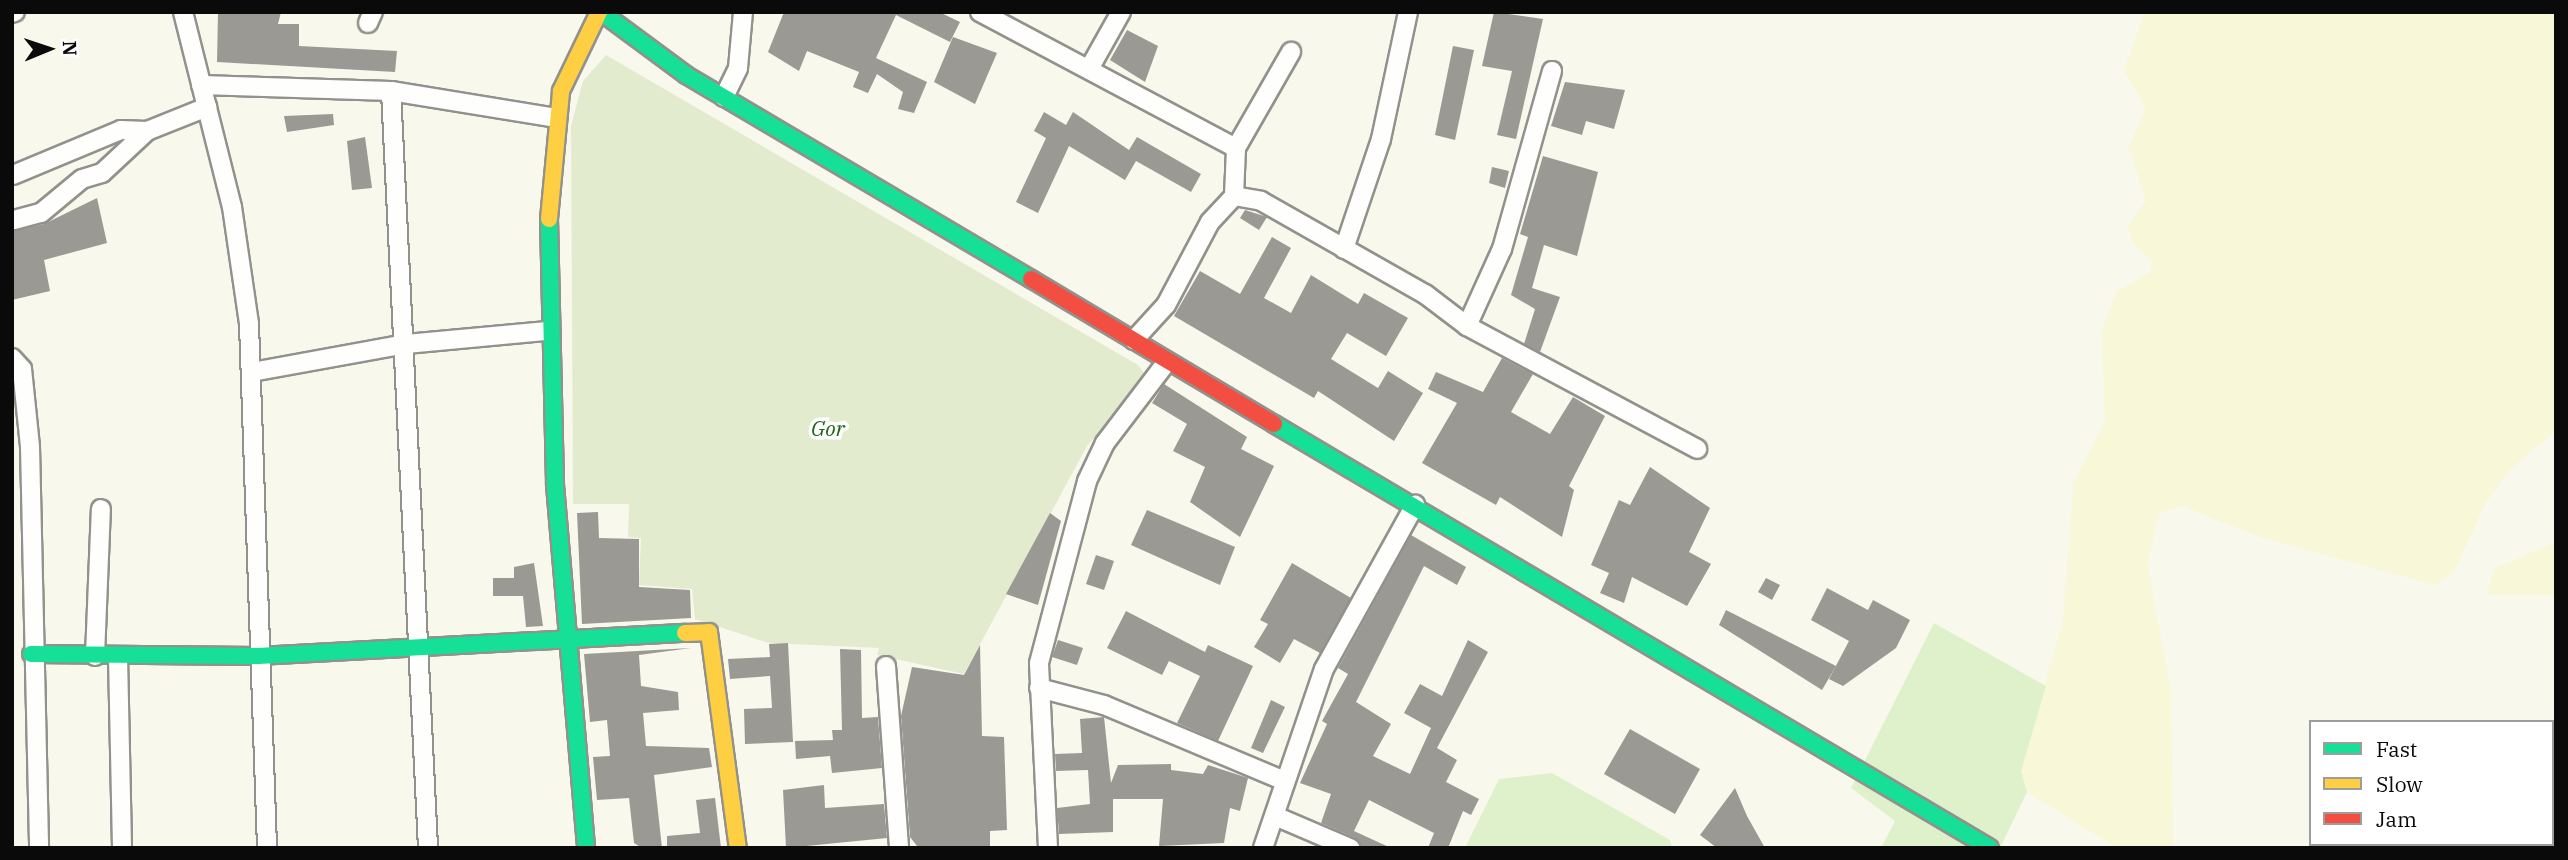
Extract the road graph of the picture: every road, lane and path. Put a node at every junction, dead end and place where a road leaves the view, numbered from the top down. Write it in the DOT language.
graph roads {
  1 [pos="183,12"];
  2 [pos="600,12"];
  3 [pos="743,12"];
  4 [pos="980,12"];
  5 [pos="1121,12"];
  6 [pos="1408,12"];
  7 [pos="1291,52"];
  8 [pos="1089,69"];
  9 [pos="1552,71"];
  10 [pos="201,85"];
  11 [pos="391,91"];
  12 [pos="724,97"];
  13 [pos="207,107"];
  14 [pos="556,118"];
  15 [pos="147,131"];
  16 [pos="1236,148"];
  17 [pos="13,175"];
  18 [pos="1234,196"];
  19 [pos="14,220"];
  20 [pos="1344,249"];
  21 [pos="1467,326"];
  22 [pos="547,331"];
  23 [pos="1134,340"];
  24 [pos="406,344"];
  25 [pos="12,358"];
  26 [pos="1166,363"];
  27 [pos="252,372"];
  28 [pos="1697,449"];
  29 [pos="1415,505"];
  30 [pos="101,509"];
  31 [pos="567,644"];
  32 [pos="417,649"];
  33 [pos="31,654"];
  34 [pos="95,656"];
  35 [pos="118,656"];
  36 [pos="258,656"];
  37 [pos="886,666"];
  38 [pos="1039,688"];
  39 [pos="1285,781"];
  40 [pos="1275,816"];
  41 [pos="39,848"];
  42 [pos="122,848"];
  43 [pos="267,848"];
  44 [pos="428,848"];
  45 [pos="586,848"];
  46 [pos="738,848"];
  47 [pos="899,848"];
  48 [pos="1048,848"];
  49 [pos="1263,848"];
  50 [pos="1350,848"];
  51 [pos="1990,848"];
  1 -- 10 [label="street"];
  2 -- 12 [label="street"];
  2 -- 14 [label="street"];
  3 -- 12 [label="street"];
  4 -- 8 [label="street"];
  5 -- 8 [label="street"];
  6 -- 20 [label="street"];
  7 -- 16 [label="street"];
  8 -- 16 [label="street"];
  9 -- 21 [label="street"];
  10 -- 11 [label="street"];
  10 -- 13 [label="street"];
  11 -- 14 [label="street"];
  11 -- 24 [label="street"];
  12 -- 23 [label="street"];
  13 -- 15 [label="street"];
  13 -- 27 [label="street"];
  14 -- 22 [label="street"];
  15 -- 17 [label="street"];
  15 -- 19 [label="street"];
  16 -- 18 [label="street"];
  18 -- 20 [label="street"];
  18 -- 23 [label="street"];
  20 -- 21 [label="street"];
  21 -- 28 [label="street"];
  22 -- 24 [label="street"];
  22 -- 31 [label="street"];
  23 -- 26 [label="street"];
  24 -- 27 [label="street"];
  24 -- 32 [label="street"];
  25 -- 33 [label="street"];
  26 -- 29 [label="street"];
  26 -- 38 [label="street"];
  27 -- 36 [label="street"];
  29 -- 39 [label="street"];
  29 -- 51 [label="street"];
  30 -- 34 [label="street"];
  31 -- 32 [label="street"];
  31 -- 45 [label="street"];
  31 -- 46 [label="street"];
  32 -- 36 [label="street"];
  32 -- 44 [label="street"];
  33 -- 34 [label="street"];
  33 -- 41 [label="street"];
  34 -- 35 [label="street"];
  35 -- 36 [label="street"];
  35 -- 42 [label="street"];
  36 -- 43 [label="street"];
  37 -- 47 [label="street"];
  38 -- 39 [label="street"];
  38 -- 48 [label="street"];
  39 -- 40 [label="street"];
  40 -- 49 [label="street"];
  40 -- 50 [label="street"];
}
